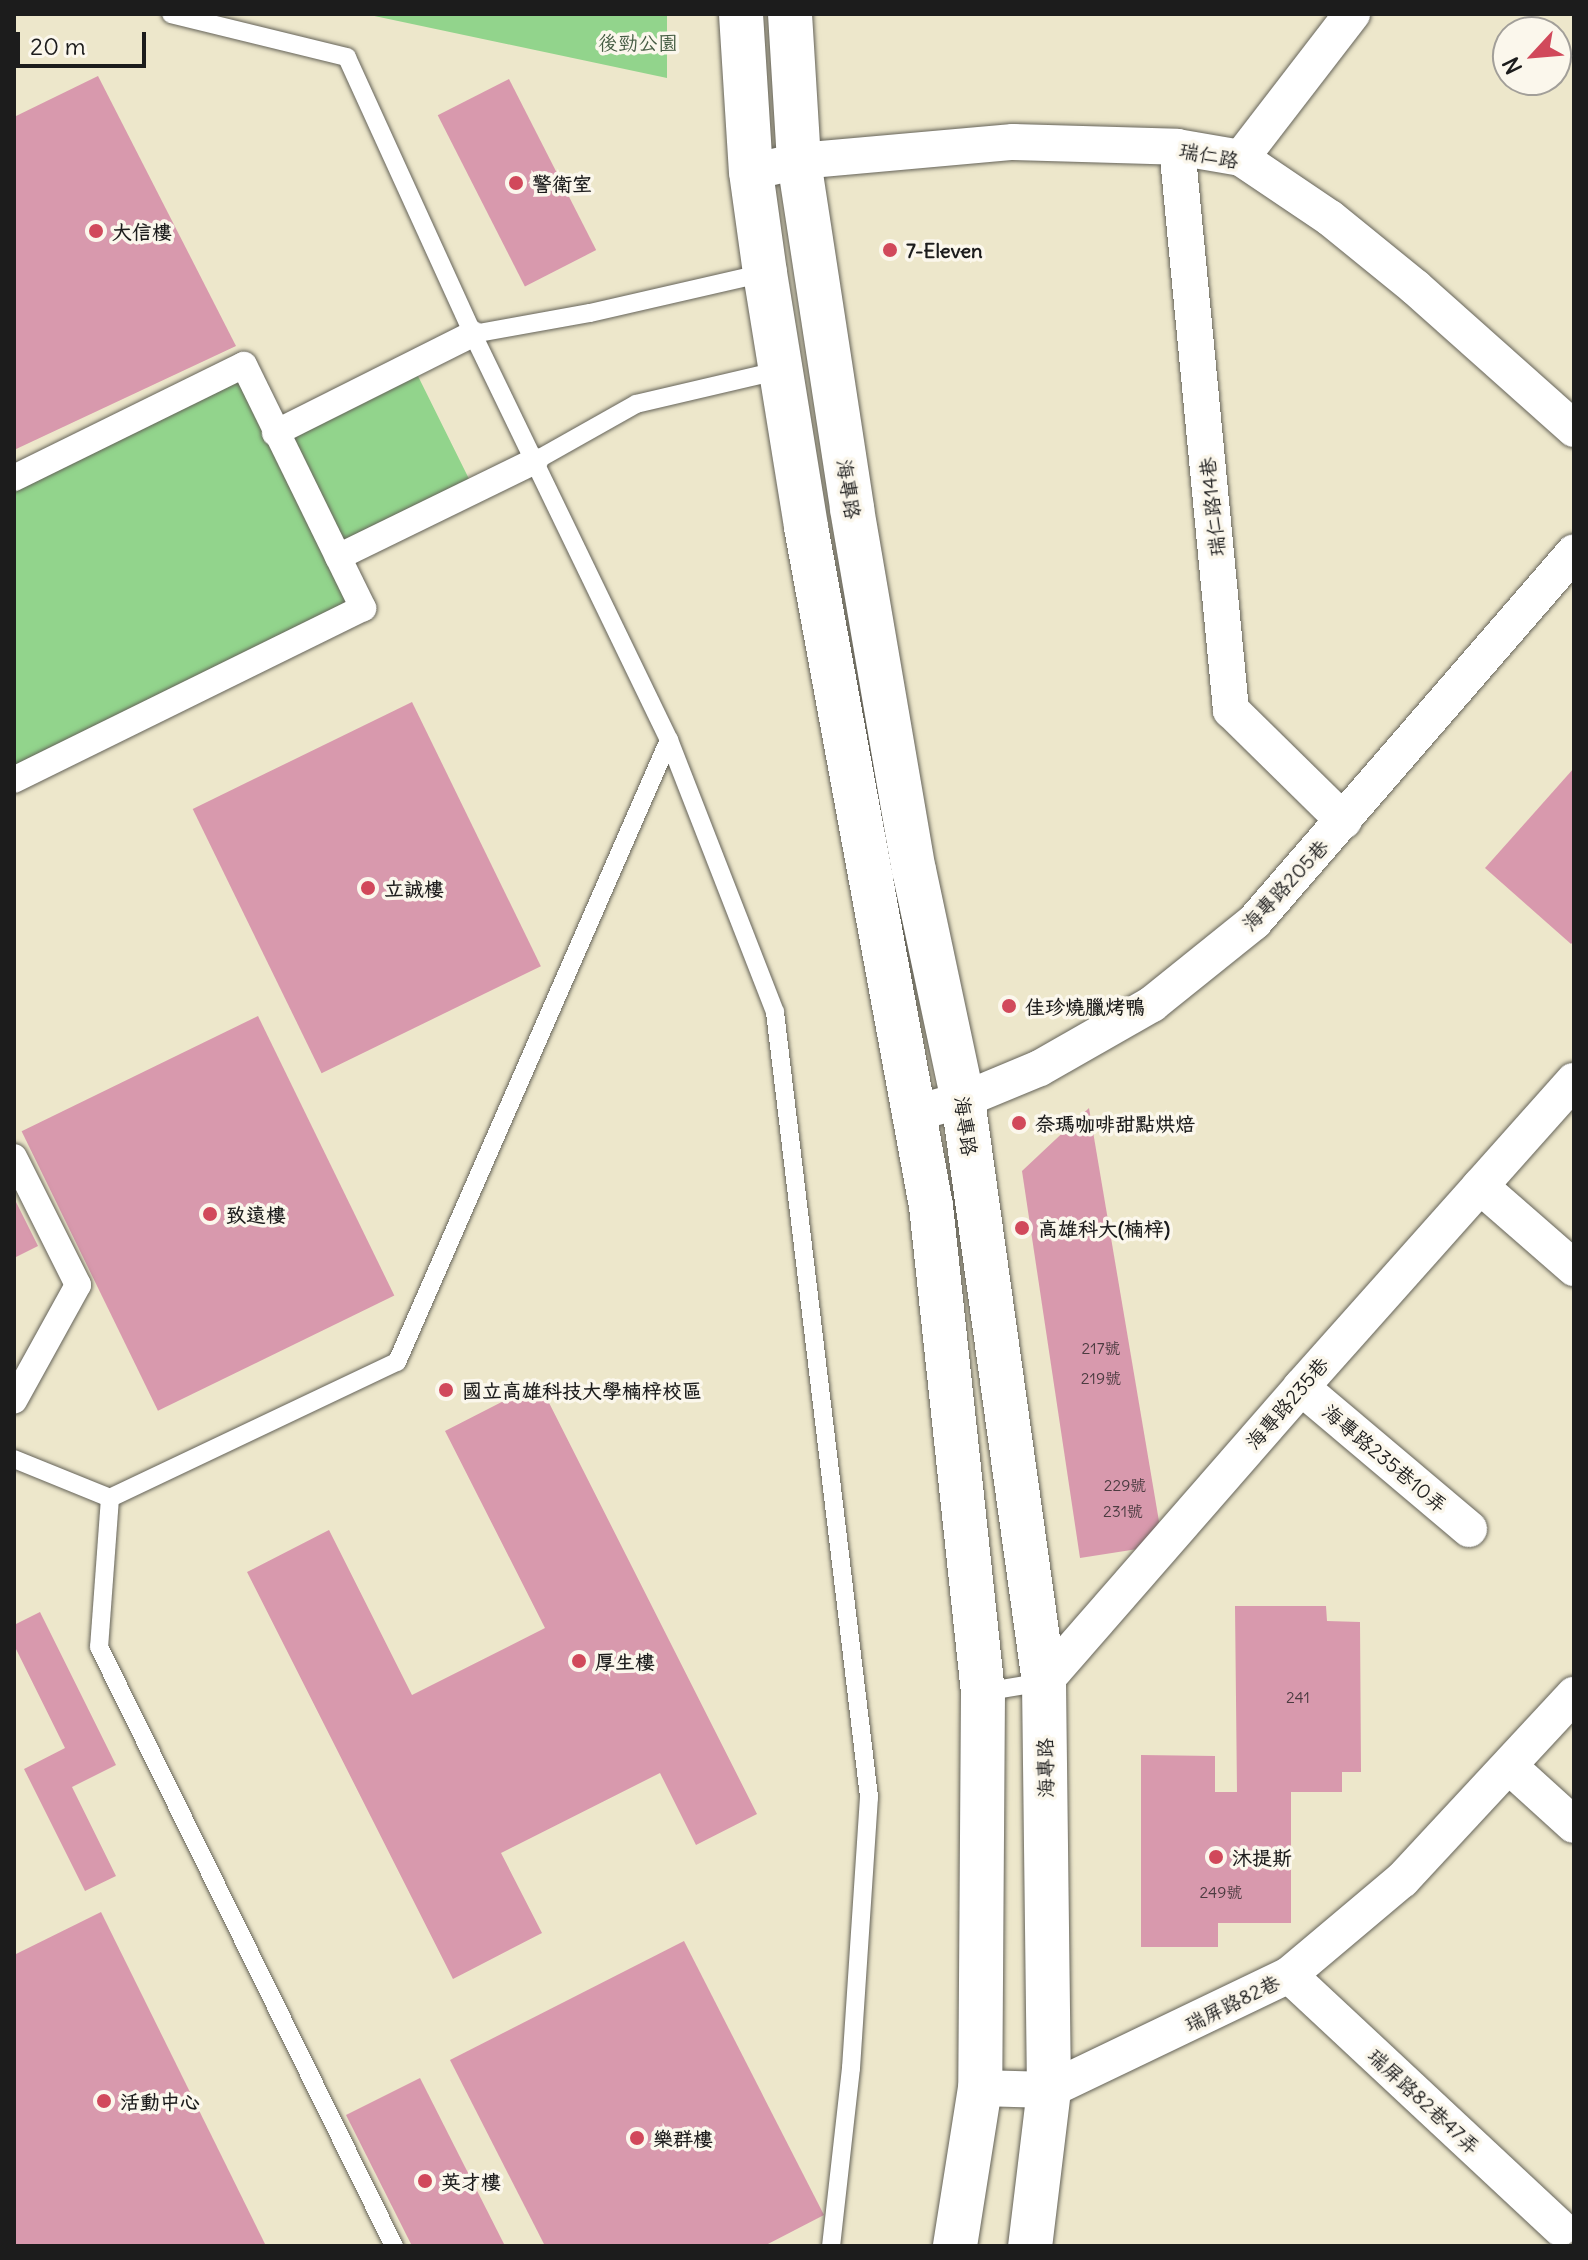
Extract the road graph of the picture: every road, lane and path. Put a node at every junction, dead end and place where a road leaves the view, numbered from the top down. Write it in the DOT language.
graph roads {
  1 [pos="171,14"];
  2 [pos="741,14"];
  3 [pos="790,14"];
  4 [pos="1352,14"];
  5 [pos="1177,147"];
  6 [pos="1241,158"];
  7 [pos="799,161"];
  8 [pos="751,172"];
  9 [pos="765,273"];
  10 [pos="473,334"];
  11 [pos="781,370"];
  12 [pos="1574,429"];
  13 [pos="275,433"];
  14 [pos="535,461"];
  15 [pos="14,478"];
  16 [pos="1574,552"];
  17 [pos="338,557"];
  18 [pos="669,740"];
  19 [pos="14,780"];
  20 [pos="1344,821"];
  21 [pos="1574,1081"];
  22 [pos="963,1100"];
  23 [pos="915,1113"];
  24 [pos="14,1157"];
  25 [pos="1480,1186"];
  26 [pos="1574,1268"];
  27 [pos="1301,1387"];
  28 [pos="14,1401"];
  29 [pos="14,1459"];
  30 [pos="110,1498"];
  31 [pos="1469,1529"];
  32 [pos="1044,1682"];
  33 [pos="983,1693"];
  34 [pos="1574,1695"];
  35 [pos="1510,1767"];
  36 [pos="1574,1825"];
  37 [pos="1289,1975"];
  38 [pos="980,2088"];
  39 [pos="1049,2090"];
  40 [pos="1560,2228"];
  41 [pos="394,2246"];
  42 [pos="831,2246"];
  43 [pos="955,2246"];
  44 [pos="1030,2246"];
  1 -- 10 [label="lane"];
  2 -- 8 [label="street"];
  3 -- 7 [label="street, 海專路"];
  4 -- 6 [label="street"];
  5 -- 6 [label="street, 瑞仁路"];
  5 -- 7 [label="street, 瑞仁路"];
  5 -- 20 [label="street, 瑞仁路14巷"];
  6 -- 12 [label="street, 瑞仁路"];
  7 -- 8 [label="street, 瑞仁路"];
  7 -- 22 [label="street, 海專路"];
  8 -- 9 [label="street"];
  9 -- 10 [label="lane"];
  9 -- 11 [label="street"];
  10 -- 13 [label="street"];
  10 -- 14 [label="lane"];
  11 -- 14 [label="lane"];
  11 -- 23 [label="street"];
  13 -- 15 [label="street"];
  13 -- 17 [label="street"];
  14 -- 17 [label="street"];
  14 -- 18 [label="lane"];
  16 -- 20 [label="street, 海專路205巷"];
  17 -- 19 [label="street"];
  18 -- 30 [label="lane"];
  18 -- 42 [label="lane"];
  20 -- 22 [label="street, 海專路205巷"];
  21 -- 25 [label="street, 海專路235巷"];
  22 -- 23 [label="street, 海專路205巷"];
  22 -- 32 [label="street, 海專路"];
  23 -- 33 [label="street"];
  24 -- 28 [label="street"];
  25 -- 26 [label="street"];
  25 -- 27 [label="street, 海專路235巷"];
  27 -- 31 [label="street, 海專路235巷10弄"];
  27 -- 32 [label="street, 海專路235巷"];
  29 -- 30 [label="lane"];
  30 -- 41 [label="lane"];
  32 -- 33 [label="lane"];
  32 -- 39 [label="street, 海專路"];
  33 -- 38 [label="street"];
  34 -- 35 [label="street, 瑞屏路82巷"];
  35 -- 36 [label="street"];
  35 -- 37 [label="street, 瑞屏路82巷"];
  37 -- 39 [label="street, 瑞屏路82巷"];
  37 -- 40 [label="street, 瑞屏路82巷47弄"];
  38 -- 39 [label="street, 瑞屏路82巷"];
  38 -- 43 [label="street"];
  39 -- 44 [label="street, 海專路"];
}
